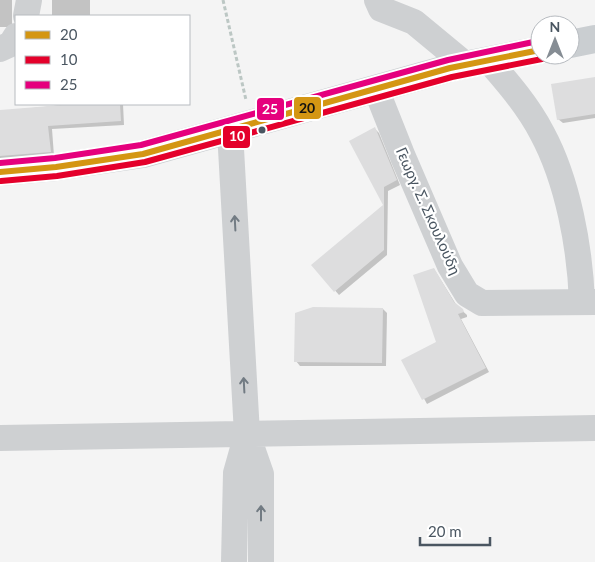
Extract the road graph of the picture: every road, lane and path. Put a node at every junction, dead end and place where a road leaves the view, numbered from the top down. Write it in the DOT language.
graph roads {
  1 [pos="30,0"];
  2 [pos="224,0"];
  3 [pos="376,0"];
  4 [pos="26,15"];
  5 [pos="15,38"];
  6 [pos="595,39"];
  7 [pos="580,42"];
  8 [pos="0,49"];
  9 [pos="530,52"];
  10 [pos="477,62"];
  11 [pos="376,89"];
  12 [pos="241,128"];
  13 [pos="0,172"];
  14 [pos="589,302"];
  15 [pos="595,428"];
  16 [pos="247,434"];
  17 [pos="0,438"];
  18 [pos="234,562"];
  19 [pos="261,562"];
  1 -- 4 [label="street"];
  2 -- 12 [label="path"];
  3 -- 10 [label="street"];
  5 -- 8 [label="street"];
  6 -- 7 [label="main road"];
  9 -- 10 [label="main road"];
  10 -- 11 [label="main road"];
  10 -- 14 [label="street"];
  11 -- 12 [label="main road"];
  11 -- 14 [label="street, Γεωργ. Σ. Σκουλούδη"];
  12 -- 13 [label="main road"];
  16 -- 12 [label="street, one-way"];
  15 -- 16 [label="street"];
  16 -- 17 [label="street"];
  16 -- 18 [label="street"];
  19 -- 16 [label="street, one-way"];
}
